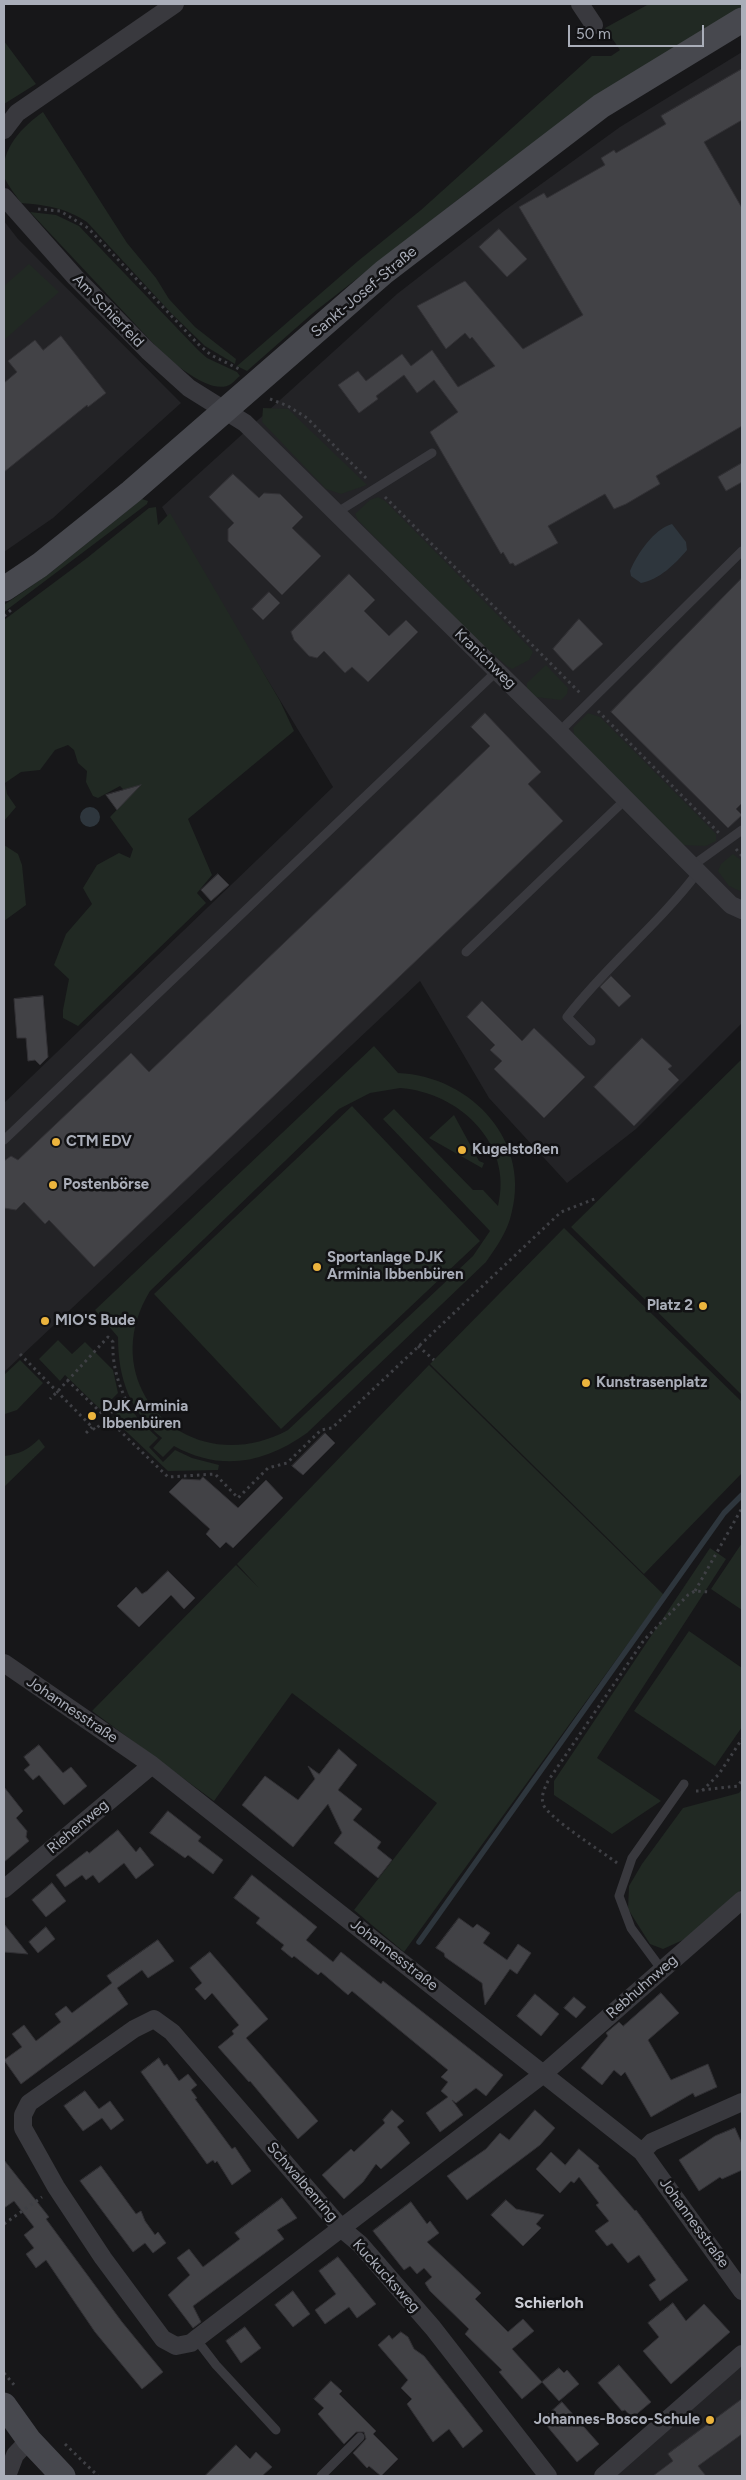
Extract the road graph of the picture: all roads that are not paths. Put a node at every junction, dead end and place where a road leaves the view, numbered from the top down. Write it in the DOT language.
graph roads {
  1 [pos="175,4"];
  2 [pos="580,4"];
  3 [pos="742,20"];
  4 [pos="594,25"];
  5 [pos="4,130"];
  6 [pos="4,197"];
  7 [pos="235,416"];
  8 [pos="432,453"];
  9 [pos="336,513"];
  10 [pos="742,551"];
  11 [pos="11,597"];
  12 [pos="497,671"];
  13 [pos="559,732"];
  14 [pos="626,799"];
  15 [pos="742,830"];
  16 [pos="695,869"];
  17 [pos="742,910"];
  18 [pos="466,952"];
  19 [pos="592,1040"];
  20 [pos="4,1140"];
  21 [pos="4,1663"];
  22 [pos="152,1765"];
  23 [pos="684,1784"];
  24 [pos="4,1889"];
  25 [pos="742,1900"];
  26 [pos="662,1970"];
  27 [pos="542,2075"];
  28 [pos="742,2102"];
  29 [pos="642,2152"];
  30 [pos="342,2229"];
  31 [pos="742,2291"];
  32 [pos="196,2339"];
  33 [pos="742,2354"];
  34 [pos="10,2396"];
  35 [pos="276,2430"];
  36 [pos="360,2437"];
  37 [pos="29,2440"];
  38 [pos="7,2476"];
  39 [pos="62,2476"];
  40 [pos="321,2476"];
  41 [pos="548,2476"];
  42 [pos="603,2476"];
  1 -- 5 [label="street"];
  2 -- 4 [label="street"];
  3 -- 7 [label="street, Sankt-Josef-Straße"];
  6 -- 7 [label="street, Am Schierfeld"];
  7 -- 9 [label="street, Kranichweg"];
  7 -- 11 [label="street, Sankt-Josef-Straße"];
  8 -- 9 [label="lane"];
  9 -- 12 [label="street, Kranichweg"];
  10 -- 13 [label="lane"];
  12 -- 13 [label="street, Kranichweg"];
  12 -- 20 [label="lane"];
  13 -- 14 [label="street, Kranichweg"];
  14 -- 16 [label="street, Kranichweg"];
  14 -- 18 [label="lane"];
  15 -- 16 [label="lane"];
  16 -- 17 [label="street, Kranichweg"];
  16 -- 19 [label="lane"];
  21 -- 22 [label="street, Johannesstraße"];
  22 -- 24 [label="street, Riehenweg"];
  22 -- 27 [label="street, Johannesstraße"];
  23 -- 26 [label="lane"];
  25 -- 26 [label="street, Rebhuhnweg"];
  26 -- 27 [label="street, Rebhuhnweg"];
  27 -- 29 [label="street, Johannesstraße"];
  27 -- 30 [label="street, Kuckucksweg"];
  28 -- 29 [label="street"];
  29 -- 31 [label="street, Johannesstraße"];
  30 -- 32 [label="street, Schwalbenring"];
  30 -- 32 [label="street, Schwalbenring"];
  30 -- 41 [label="street, Kuckucksweg"];
  32 -- 35 [label="lane"];
  33 -- 42 [label="street"];
  34 -- 37 [label="street"];
  36 -- 40 [label="lane"];
  37 -- 38 [label="street"];
  37 -- 39 [label="street"];
}
